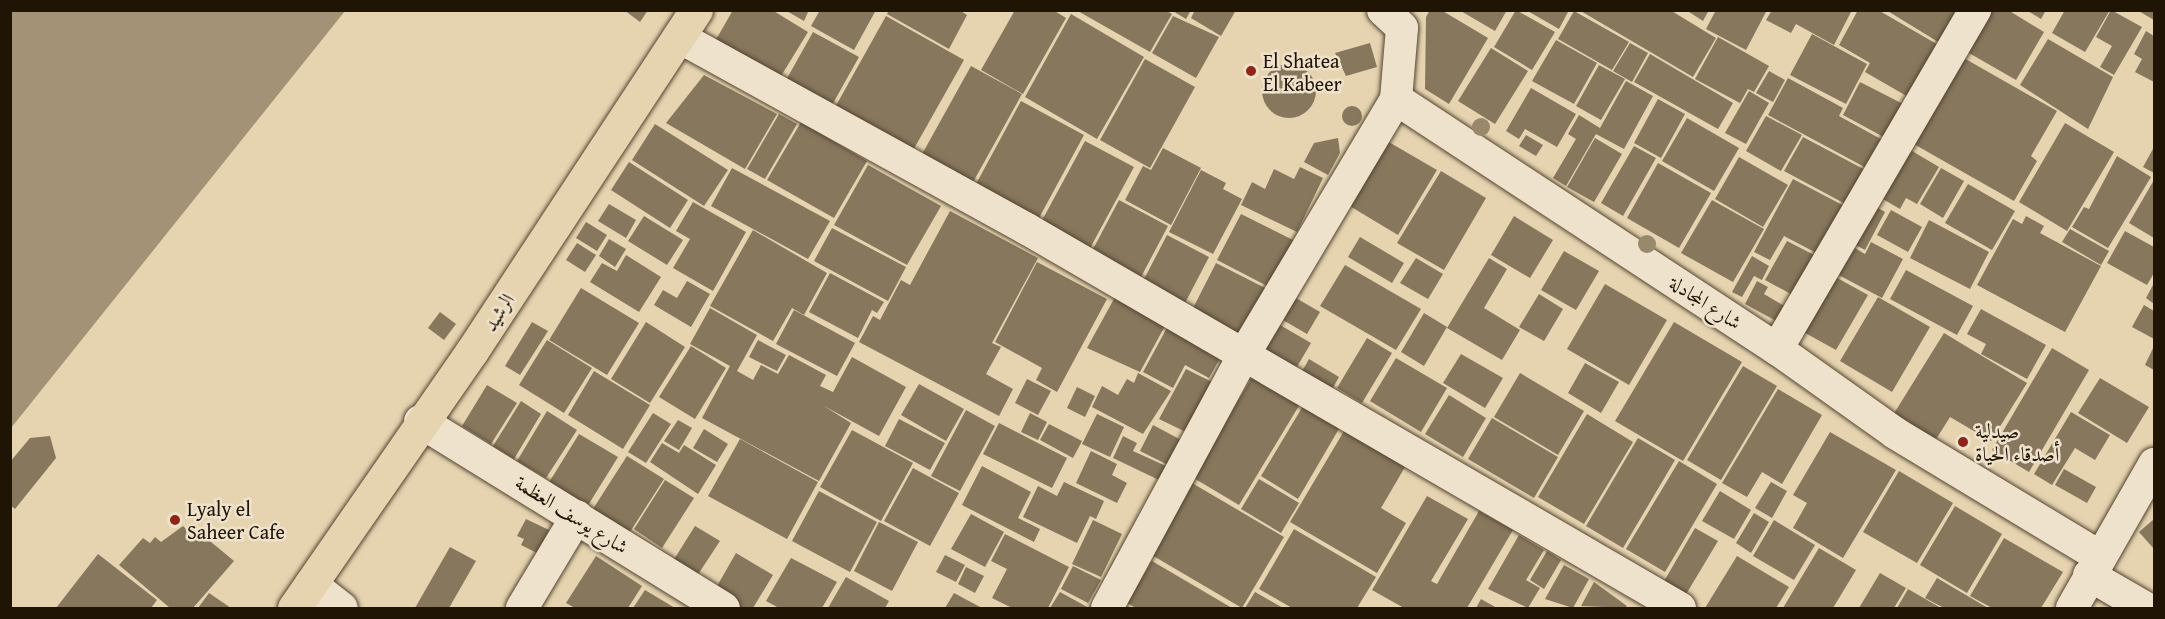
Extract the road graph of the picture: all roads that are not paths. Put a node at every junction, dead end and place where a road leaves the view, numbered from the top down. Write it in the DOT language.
graph roads {
  1 [pos="696,10"];
  2 [pos="1975,10"];
  3 [pos="1399,16"];
  4 [pos="679,37"];
  5 [pos="1396,99"];
  6 [pos="1777,349"];
  7 [pos="1243,356"];
  8 [pos="420,421"];
  9 [pos="2154,464"];
  10 [pos="576,516"];
  11 [pos="2094,566"];
  12 [pos="303,596"];
  13 [pos="342,609"];
  14 [pos="522,609"];
  15 [pos="723,609"];
  16 [pos="1107,609"];
  17 [pos="1680,609"];
  18 [pos="2072,609"];
  19 [pos="2146,609"];
  1 -- 4 [label="main road, الرشيد"];
  2 -- 6 [label="street"];
  3 -- 5 [label="street"];
  4 -- 7 [label="street"];
  4 -- 8 [label="main road, الرشيد"];
  5 -- 6 [label="street, شارع المجادلة"];
  5 -- 7 [label="street"];
  6 -- 11 [label="street, شارع المجادلة"];
  7 -- 16 [label="street"];
  7 -- 17 [label="street"];
  8 -- 10 [label="street, شارع يوسف العظمة"];
  8 -- 12 [label="main road, الرشيد"];
  9 -- 11 [label="street"];
  10 -- 14 [label="street"];
  10 -- 15 [label="street, شارع يوسف العظمة"];
  11 -- 18 [label="street"];
  11 -- 19 [label="street, شارع المجادلة"];
  12 -- 13 [label="street"];
}
